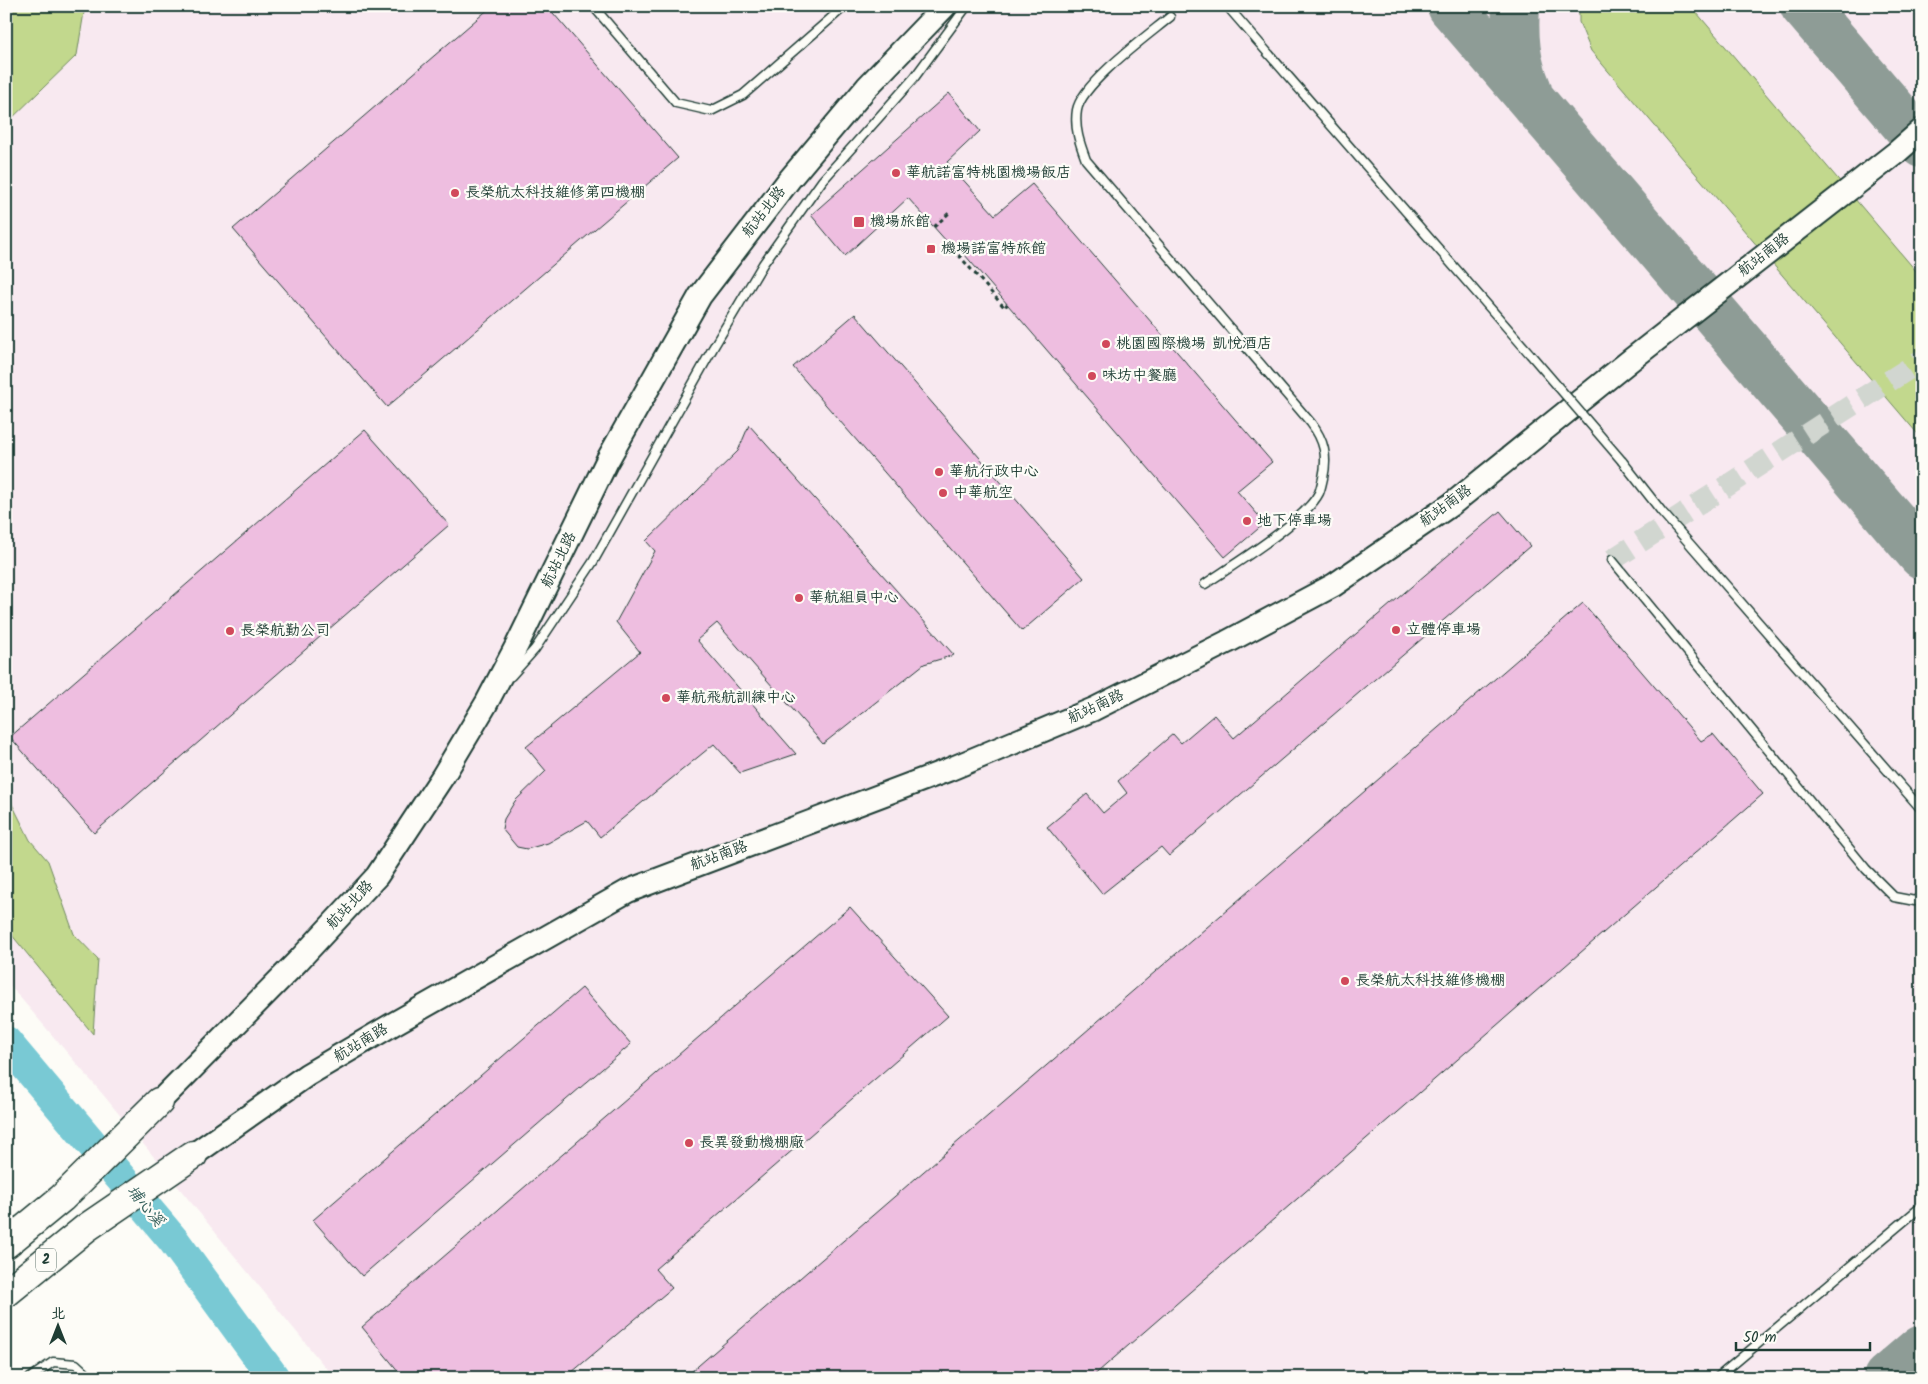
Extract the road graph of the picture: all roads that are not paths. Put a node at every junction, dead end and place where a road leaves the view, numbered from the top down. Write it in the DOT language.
graph roads {
  1 [pos="593,6"];
  2 [pos="845,6"];
  3 [pos="945,6"];
  4 [pos="967,6"];
  5 [pos="1227,6"];
  6 [pos="1170,17"];
  7 [pos="1922,130"];
  8 [pos="1612,560"];
  9 [pos="1205,584"];
  10 [pos="486,704"];
  11 [pos="1922,810"];
  12 [pos="1922,895"];
  13 [pos="159,1102"];
  14 [pos="193,1155"];
  15 [pos="1922,1206"];
  16 [pos="6,1244"];
  17 [pos="6,1293"];
  18 [pos="30,1378"];
  19 [pos="91,1378"];
  20 [pos="1718,1378"];
  1 -- 2 [label="lane"];
  3 -- 10 [label="street, 航站北路"];
  4 -- 10 [label="lane"];
  5 -- 11 [label="lane, bridge"];
  6 -- 9 [label="lane"];
  7 -- 14 [label="street, 航站南路"];
  8 -- 12 [label="lane"];
  10 -- 13 [label="street, 航站北路"];
  13 -- 16 [label="highway, 2"];
  14 -- 17 [label="highway, 2"];
  15 -- 20 [label="lane"];
  18 -- 19 [label="lane"];
}
